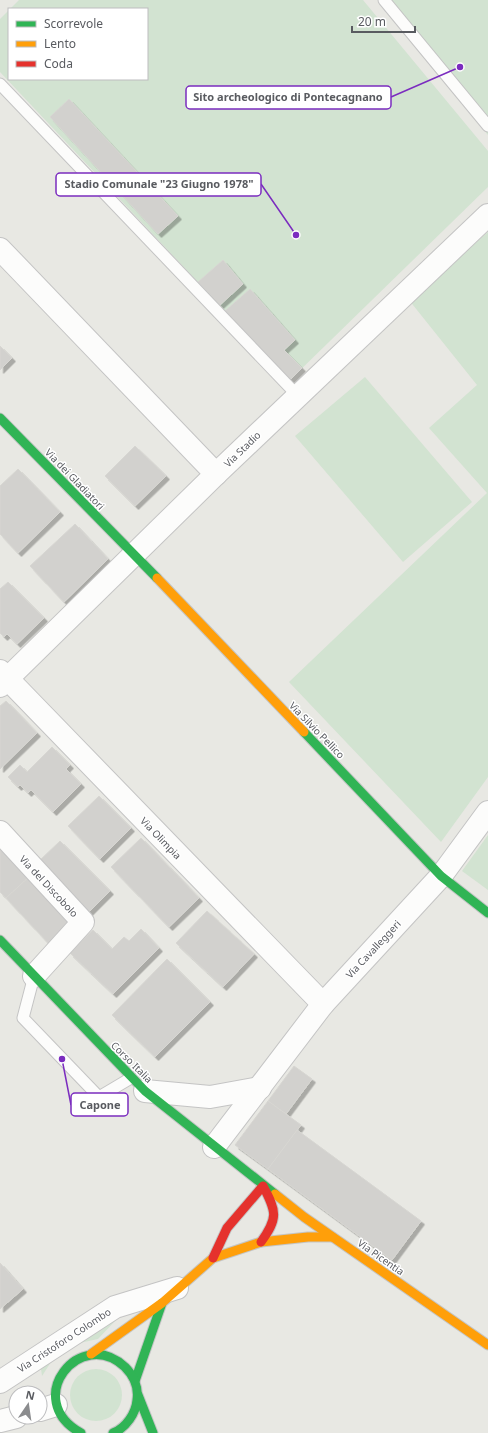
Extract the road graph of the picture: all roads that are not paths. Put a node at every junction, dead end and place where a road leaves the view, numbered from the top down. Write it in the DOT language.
graph roads {
  1 [pos="384,0"];
  2 [pos="0,84"];
  3 [pos="488,126"];
  4 [pos="488,215"];
  5 [pos="0,249"];
  6 [pos="298,396"];
  7 [pos="0,418"];
  8 [pos="216,474"];
  9 [pos="135,555"];
  10 [pos="3,679"];
  11 [pos="488,812"];
  12 [pos="0,832"];
  13 [pos="441,876"];
  14 [pos="488,913"];
  15 [pos="0,940"];
  16 [pos="34,976"];
  17 [pos="323,1004"];
  18 [pos="138,1085"];
  19 [pos="260,1088"];
  20 [pos="214,1147"];
  21 [pos="262,1186"];
  22 [pos="332,1236"];
  23 [pos="261,1242"];
  24 [pos="213,1258"];
  25 [pos="170,1296"];
  26 [pos="488,1345"];
  27 [pos="91,1354"];
  28 [pos="135,1381"];
  29 [pos="0,1382"];
  30 [pos="138,1395"];
  31 [pos="48,1408"];
  32 [pos="81,1433"];
  33 [pos="113,1433"];
  34 [pos="153,1433"];
  1 -- 3 [label="lane"];
  2 -- 6 [label="lane"];
  4 -- 6 [label="street, Via Stadio"];
  5 -- 8 [label="street"];
  6 -- 8 [label="street, Via Stadio"];
  7 -- 9 [label="street, Via dei Gladiatori"];
  8 -- 9 [label="street, Via Stadio"];
  9 -- 10 [label="street, Via Stadio"];
  9 -- 13 [label="street, Via Silvio Pellico"];
  10 -- 17 [label="street, Via Olimpia"];
  11 -- 13 [label="street, Via Cavalleggeri"];
  12 -- 16 [label="street, Via del Discobolo"];
  13 -- 14 [label="street, Via Silvio Pellico"];
  13 -- 17 [label="street, Via Cavalleggeri"];
  15 -- 16 [label="street, Corso Italia"];
  16 -- 18 [label="street, Corso Italia"];
  16 -- 18 [label="lane"];
  17 -- 19 [label="street, Via Cavalleggeri"];
  18 -- 19 [label="street"];
  18 -- 20 [label="street, Corso Italia"];
  19 -- 20 [label="street, Via Cavalleggeri"];
  20 -- 21 [label="street, Corso Italia"];
  21 -- 22 [label="street, Via Picentia"];
  21 -- 23 [label="street"];
  21 -- 24 [label="street, Via Cristoforo Colombo"];
  22 -- 23 [label="street, Via Cristoforo Colombo"];
  22 -- 26 [label="street, Via Picentia"];
  23 -- 24 [label="street, Via Cristoforo Colombo"];
  24 -- 25 [label="street, Via Cristoforo Colombo"];
  25 -- 27 [label="street, Via Cristoforo Colombo"];
  25 -- 28 [label="street"];
  25 -- 29 [label="street, Via Cristoforo Colombo"];
  27 -- 28 [label="street"];
  27 -- 31 [label="street, Via Cristoforo Colombo"];
  28 -- 30 [label="street"];
  30 -- 33 [label="street"];
  30 -- 34 [label="street"];
  31 -- 32 [label="street"];
}
